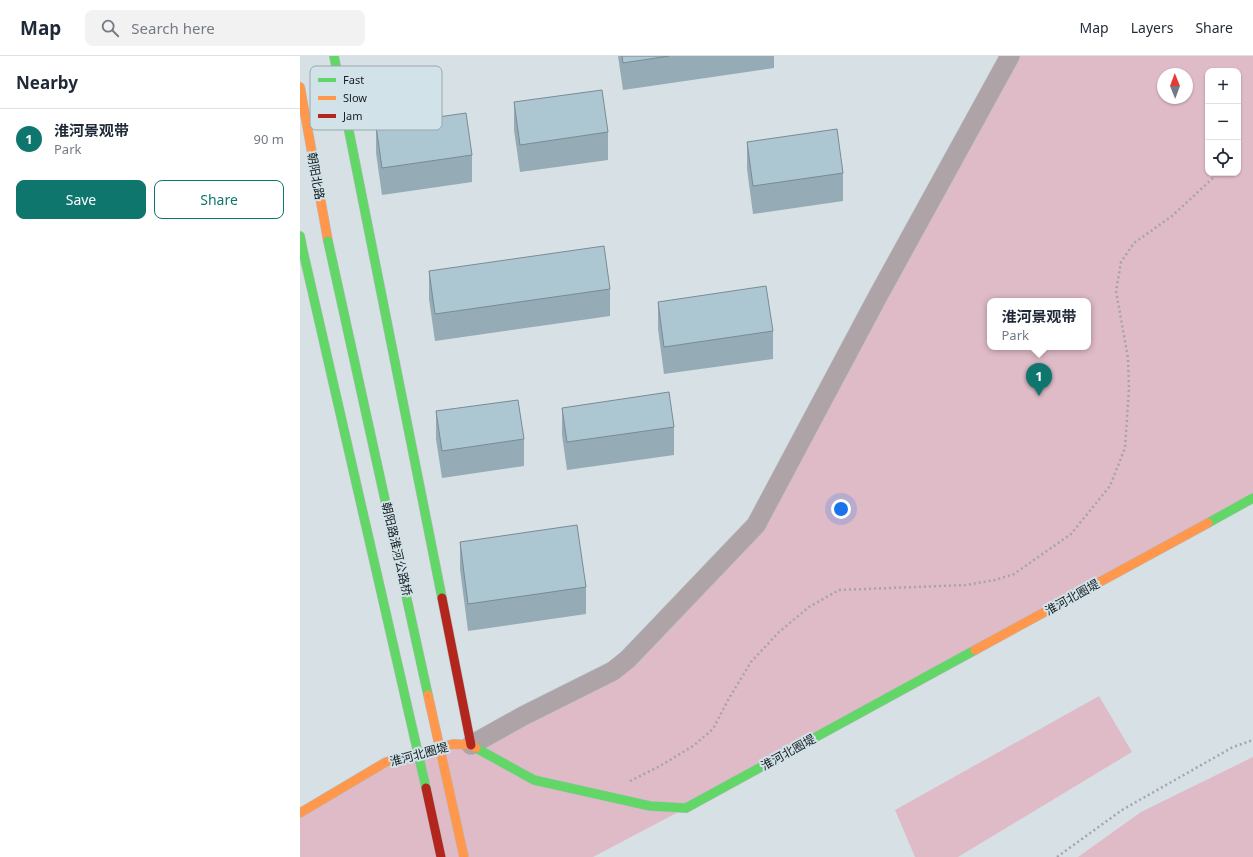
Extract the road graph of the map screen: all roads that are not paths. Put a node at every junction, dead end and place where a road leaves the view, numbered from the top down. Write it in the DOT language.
graph roads {
  1 [pos="334,56"];
  2 [pos="1010,56"];
  3 [pos="336,66"];
  4 [pos="300,87"];
  5 [pos="349,130"];
  6 [pos="300,236"];
  7 [pos="328,241"];
  8 [pos="1253,498"];
  9 [pos="471,745"];
  10 [pos="300,813"];
  11 [pos="441,857"];
  12 [pos="464,857"];
  1 -- 3 [label="main road"];
  2 -- 9 [label="street"];
  4 -- 7 [label="main road, 朝阳北路"];
  5 -- 9 [label="main road"];
  6 -- 11 [label="main road, 朝阳路淮河公路桥, bridge"];
  7 -- 12 [label="main road, 朝阳路淮河公路桥, bridge"];
  8 -- 9 [label="main road, 淮河北圈堤"];
  9 -- 10 [label="main road, 淮河北圈堤"];
}
